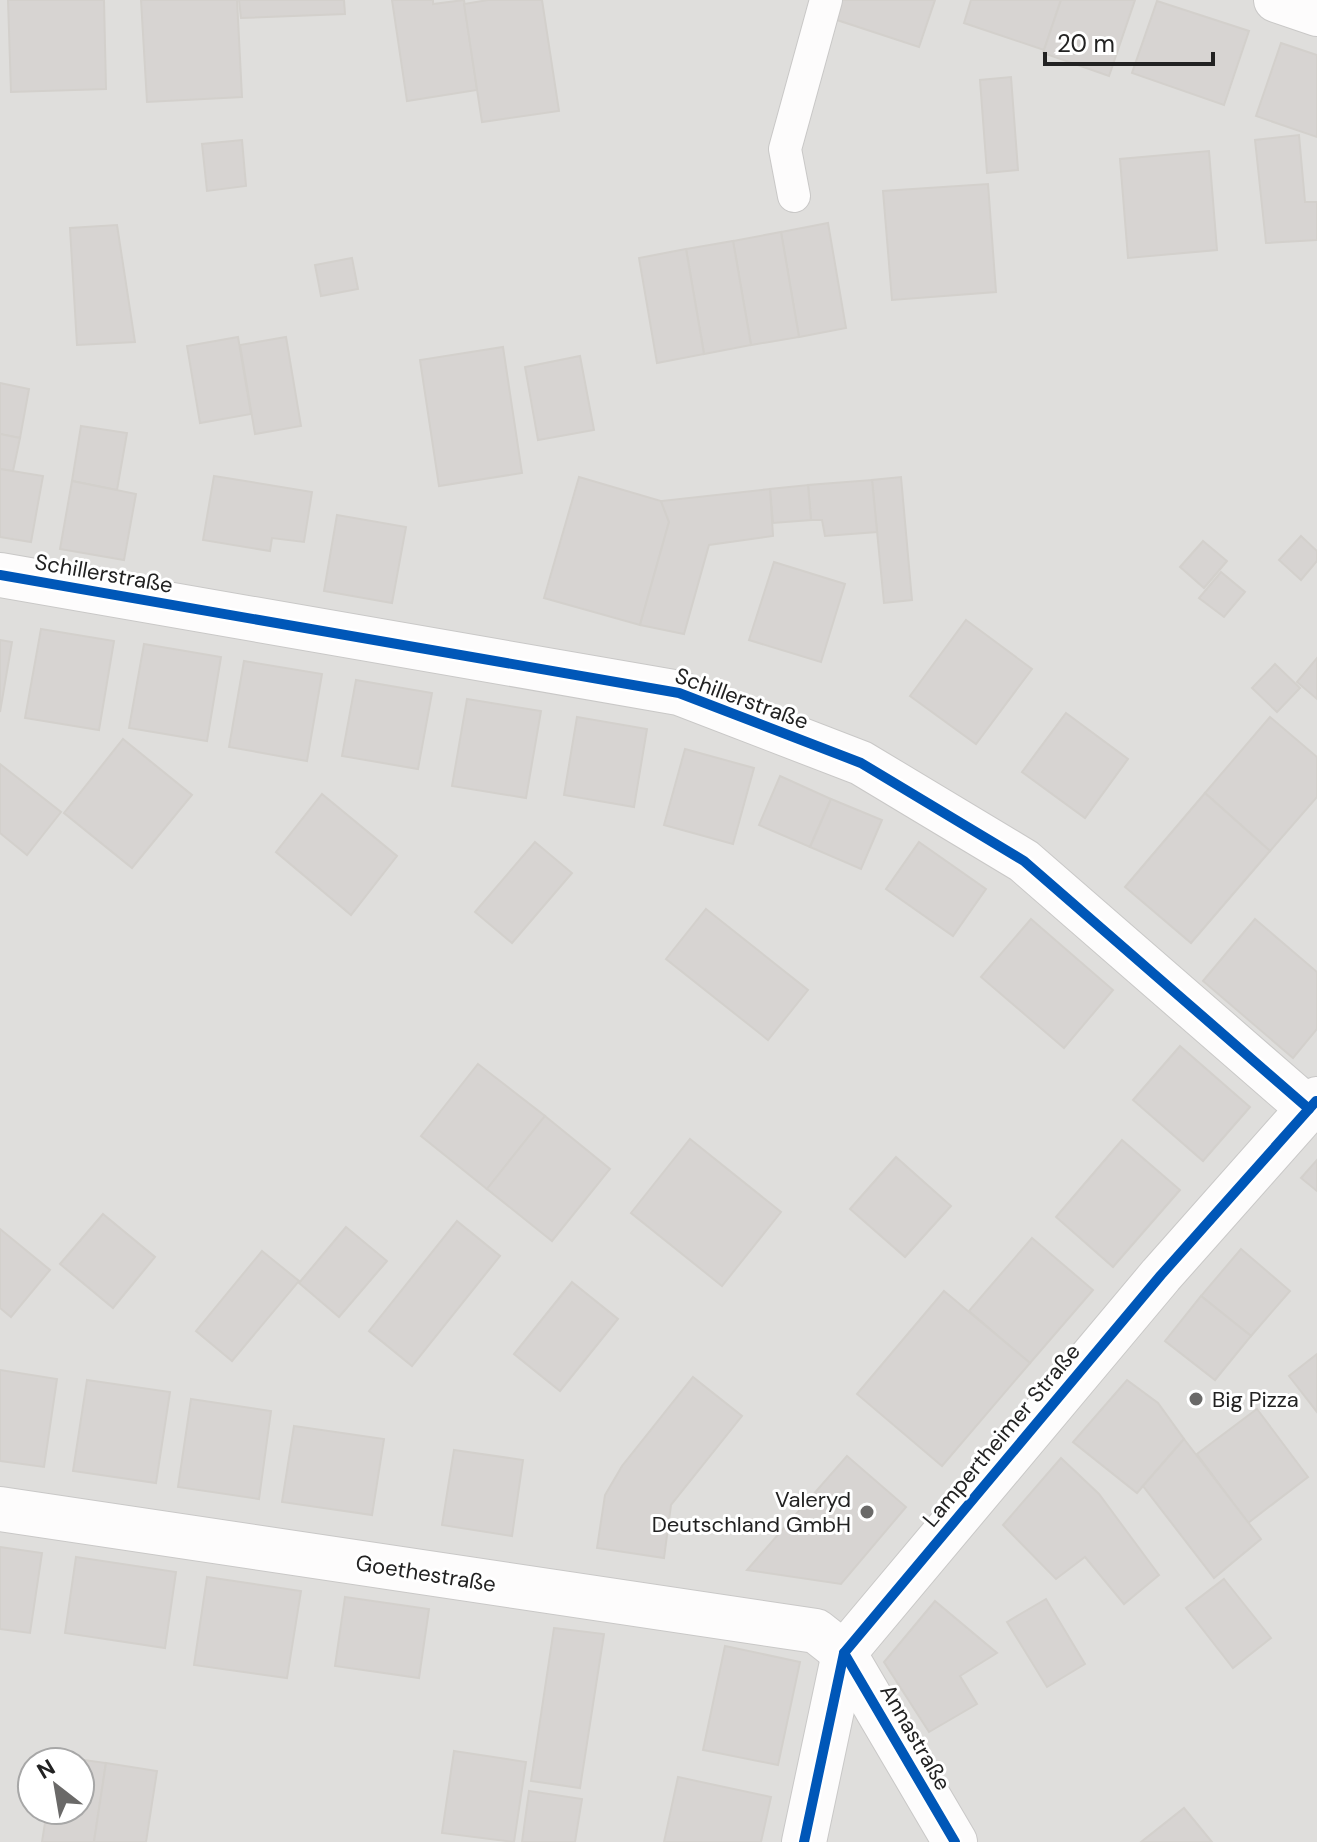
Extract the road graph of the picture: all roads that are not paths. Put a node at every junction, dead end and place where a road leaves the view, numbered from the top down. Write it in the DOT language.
graph roads {
  1 [pos="826,0"];
  2 [pos="1276,0"];
  3 [pos="1317,14"];
  4 [pos="794,196"];
  5 [pos="0,575"];
  6 [pos="1313,1104"];
  7 [pos="0,1509"];
  8 [pos="844,1653"];
  9 [pos="804,1842"];
  10 [pos="955,1842"];
  1 -- 4 [label="lane"];
  2 -- 3 [label="street"];
  5 -- 6 [label="street, Schillerstraße"];
  6 -- 8 [label="street, Lampertheimer Straße"];
  7 -- 8 [label="street, Goethestraße"];
  8 -- 9 [label="street, Lampertheimer Straße"];
  8 -- 10 [label="street, Annastraße"];
}
